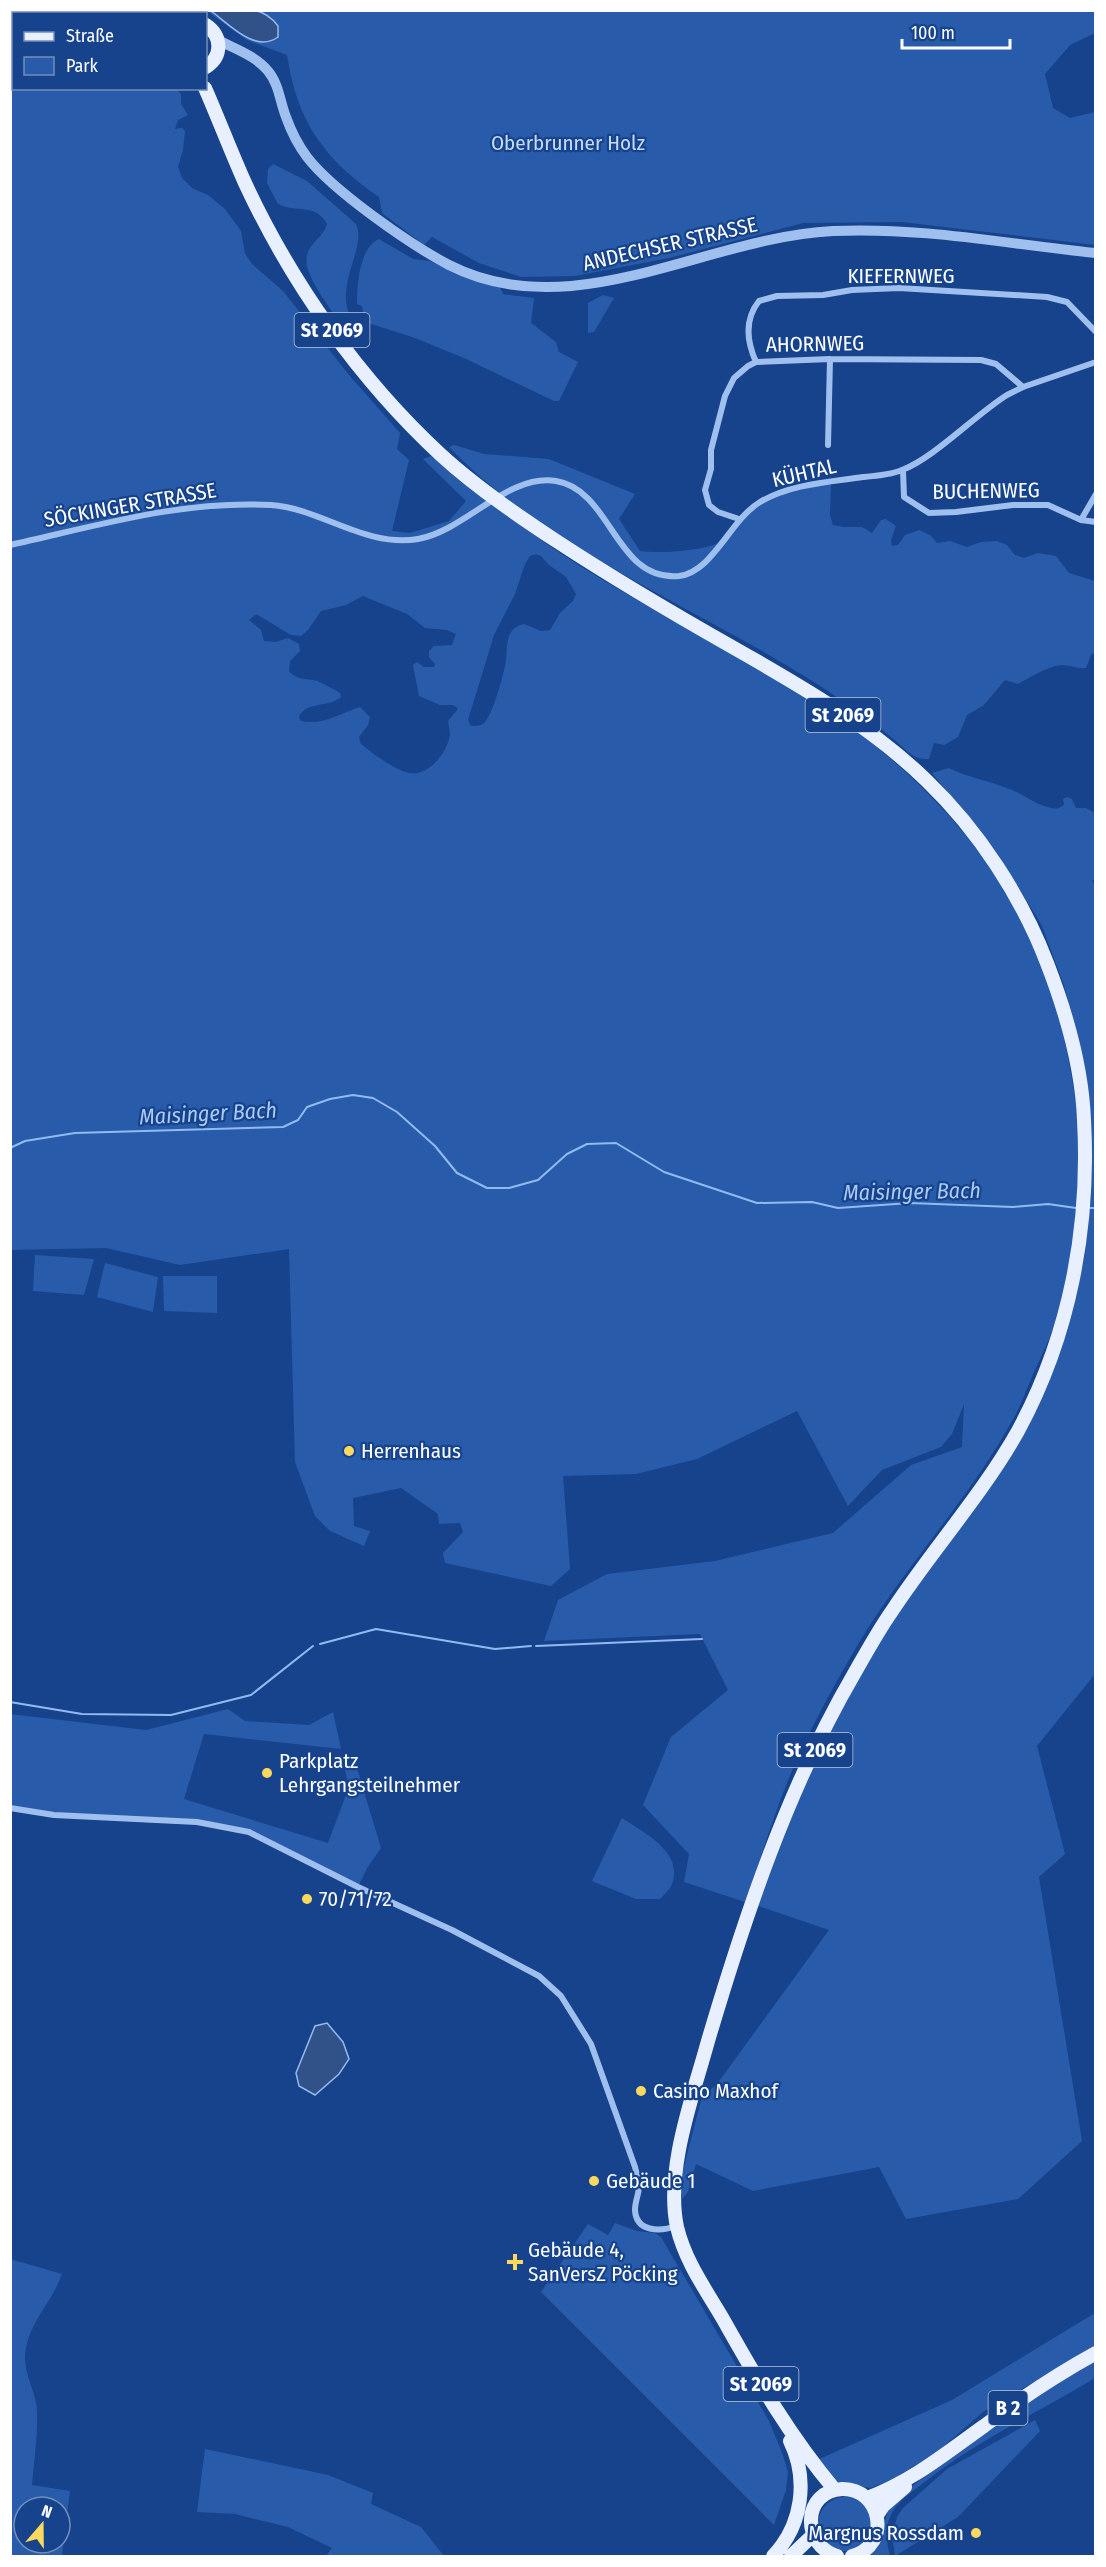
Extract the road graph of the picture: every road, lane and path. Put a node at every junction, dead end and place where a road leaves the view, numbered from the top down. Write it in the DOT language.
graph roads {
  1 [pos="207,26"];
  2 [pos="218,40"];
  3 [pos="246,54"];
  4 [pos="210,63"];
  5 [pos="206,90"];
  6 [pos="218,117"];
  7 [pos="1095,253"];
  8 [pos="1095,332"];
  9 [pos="830,359"];
  10 [pos="756,362"];
  11 [pos="1095,362"];
  12 [pos="1023,387"];
  13 [pos="828,445"];
  14 [pos="903,470"];
  15 [pos="1095,494"];
  16 [pos="739,519"];
  17 [pos="1081,520"];
  18 [pos="1095,522"];
  19 [pos="395,541"];
  20 [pos="10,544"];
  21 [pos="10,1808"];
  22 [pos="677,2226"];
  23 [pos="1095,2353"];
  24 [pos="787,2425"];
  25 [pos="807,2456"];
  26 [pos="924,2469"];
  27 [pos="835,2490"];
  28 [pos="822,2497"];
  29 [pos="867,2498"];
  30 [pos="877,2515"];
  31 [pos="813,2535"];
  32 [pos="822,2549"];
  33 [pos="773,2556"];
  34 [pos="791,2556"];
  35 [pos="804,2556"];
  36 [pos="837,2556"];
  37 [pos="852,2556"];
  1 -- 2 [label="main road"];
  2 -- 3 [label="street, ANDECHSER STRASSE"];
  2 -- 4 [label="main road"];
  3 -- 4 [label="street"];
  3 -- 7 [label="street, ANDECHSER STRASSE"];
  4 -- 6 [label="main road, St 2069"];
  5 -- 6 [label="main road, St 2069"];
  6 -- 22 [label="main road, St 2069"];
  8 -- 10 [label="street, KIEFERNWEG"];
  9 -- 10 [label="street, AHORNWEG"];
  9 -- 12 [label="street, AHORNWEG"];
  9 -- 13 [label="street"];
  10 -- 16 [label="street, AHORNWEG"];
  11 -- 12 [label="street, KÜHTAL"];
  12 -- 14 [label="street, KÜHTAL"];
  14 -- 16 [label="street, KÜHTAL"];
  14 -- 17 [label="street, BUCHENWEG"];
  15 -- 17 [label="street"];
  16 -- 19 [label="street, KÜHTAL"];
  17 -- 18 [label="street, BUCHENWEG"];
  19 -- 20 [label="street, SÖCKINGER STRASSE"];
  21 -- 22 [label="street"];
  22 -- 24 [label="main road, St 2069"];
  23 -- 26 [label="main road, B 2"];
  24 -- 25 [label="main road, St 2069"];
  24 -- 33 [label="main road, St 2069"];
  25 -- 27 [label="main road, St 2069"];
  25 -- 28 [label="main road, St 2069"];
  26 -- 29 [label="main road, B 2"];
  26 -- 30 [label="main road, B 2"];
  27 -- 28 [label="main road"];
  27 -- 29 [label="main road"];
  28 -- 31 [label="main road"];
  29 -- 30 [label="main road"];
  30 -- 37 [label="main road"];
  31 -- 32 [label="main road"];
  31 -- 34 [label="main road"];
  32 -- 35 [label="main road"];
  32 -- 36 [label="main road"];
}
